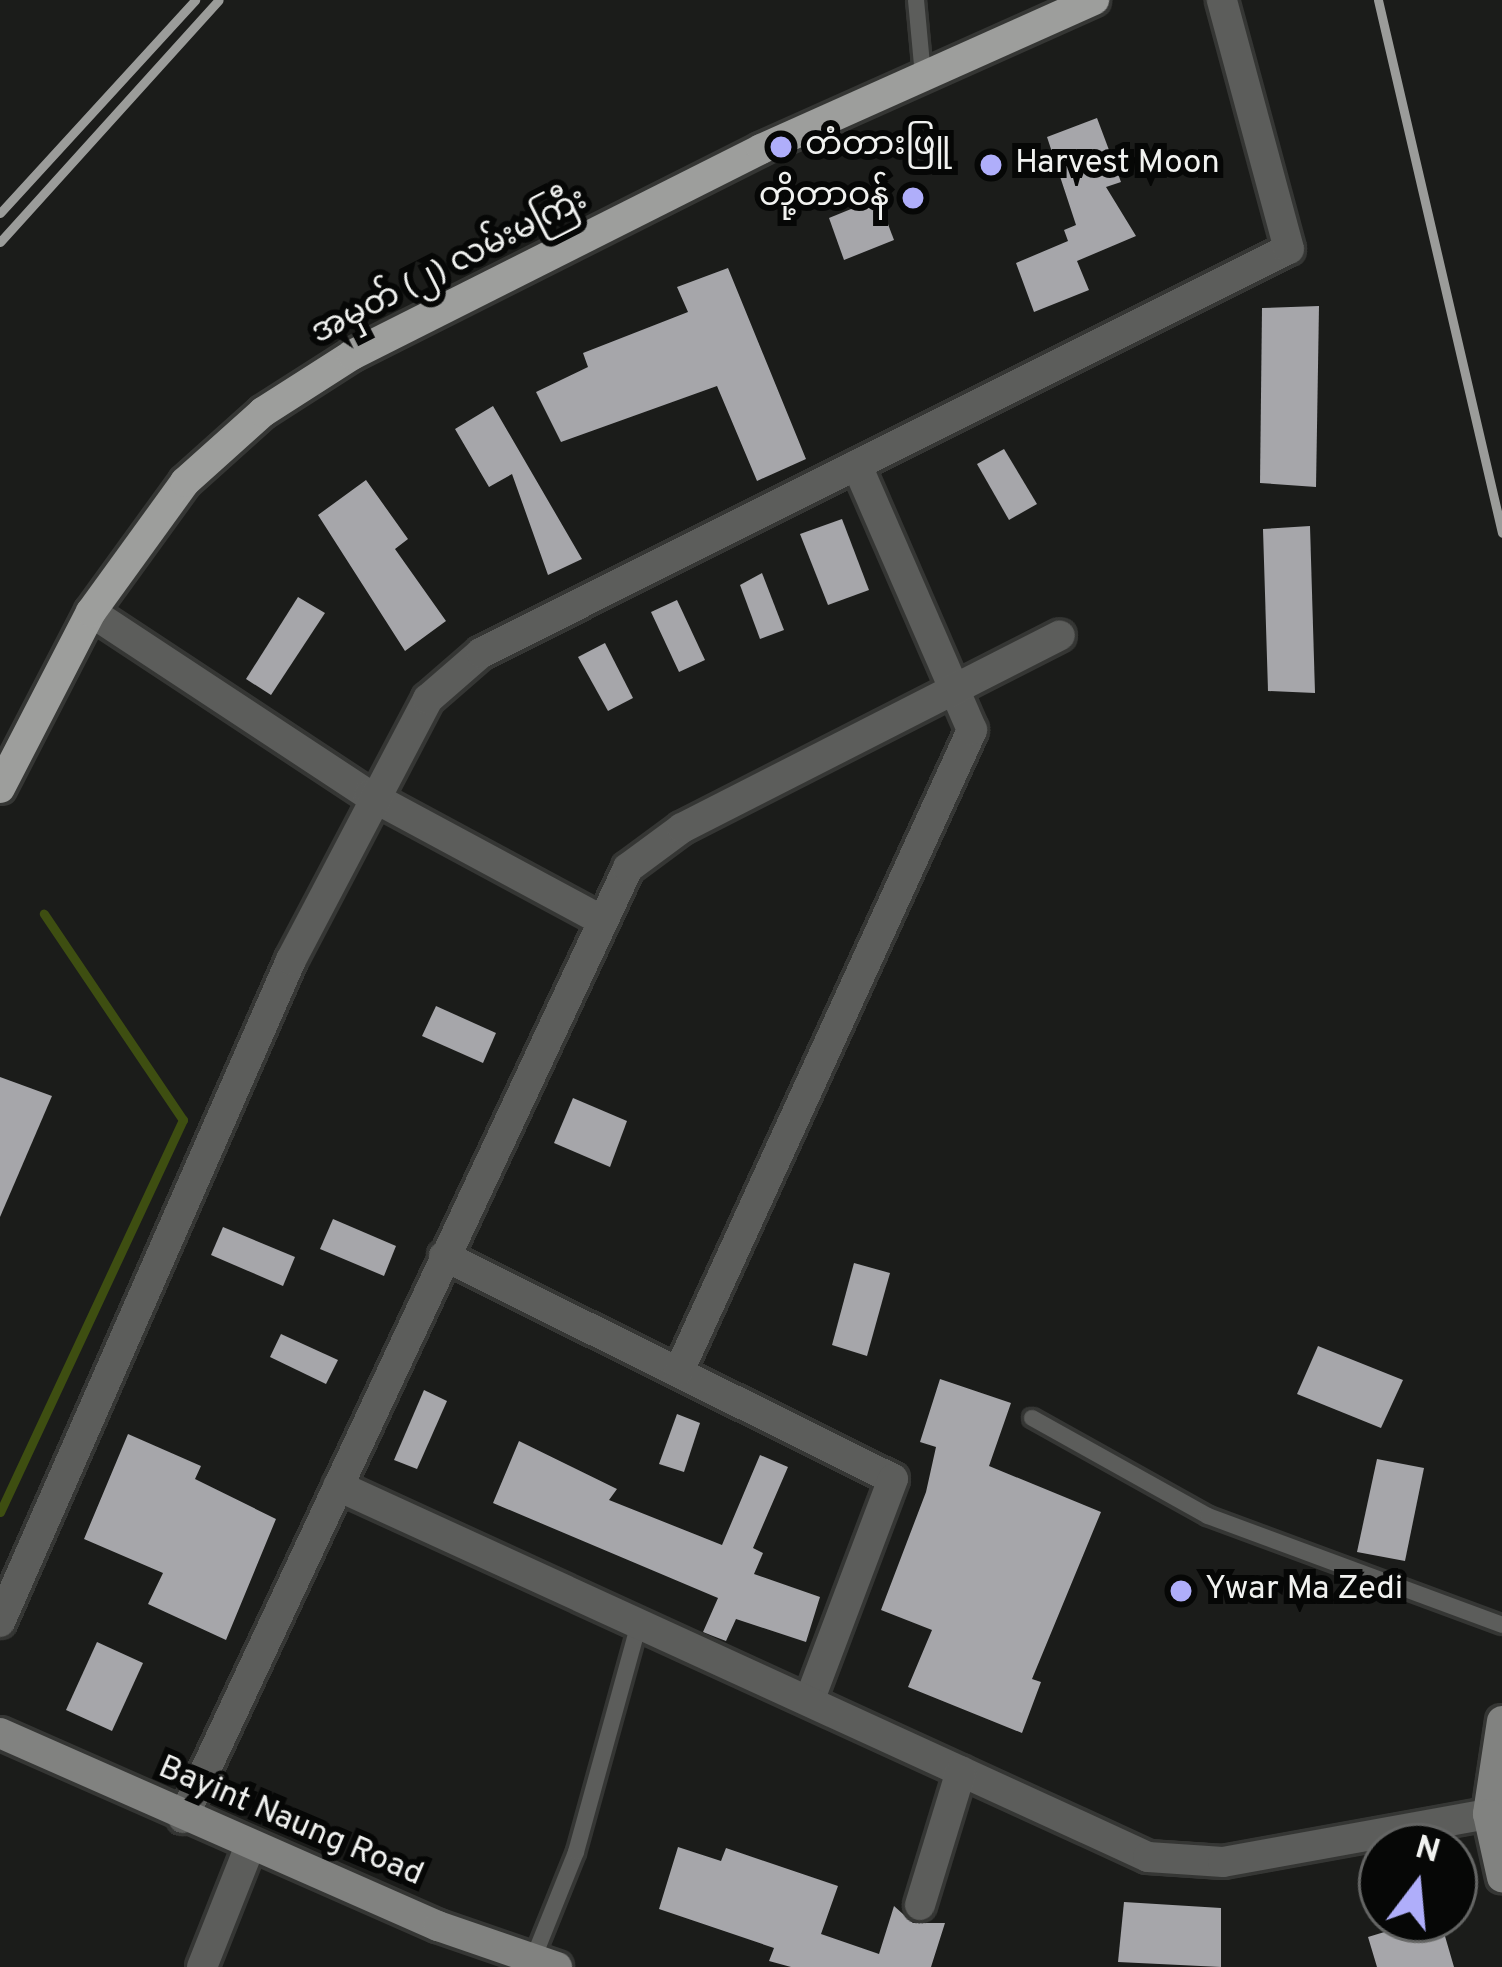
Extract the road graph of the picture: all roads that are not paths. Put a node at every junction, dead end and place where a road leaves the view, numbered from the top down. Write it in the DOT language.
graph roads {
  1 [pos="916,0"];
  2 [pos="1094,0"];
  3 [pos="1222,0"];
  4 [pos="923,76"];
  5 [pos="857,465"];
  6 [pos="92,612"];
  7 [pos="1060,635"];
  8 [pos="959,686"];
  9 [pos="0,788"];
  10 [pos="369,795"];
  11 [pos="599,919"];
  12 [pos="444,1256"];
  13 [pos="679,1372"];
  14 [pos="1032,1418"];
  15 [pos="338,1486"];
  16 [pos="0,1622"];
  17 [pos="639,1623"];
  18 [pos="1502,1625"];
  19 [pos="809,1702"];
  20 [pos="1502,1721"];
  21 [pos="0,1733"];
  22 [pos="961,1771"];
  23 [pos="1488,1814"];
  24 [pos="182,1818"];
  25 [pos="250,1846"];
  26 [pos="1502,1877"];
  27 [pos="920,1905"];
  28 [pos="545,1963"];
  29 [pos="202,1967"];
  1 -- 4 [label="lane"];
  2 -- 4 [label="main road, အမှတ် (၂) လမ်းမကြီး"];
  3 -- 5 [label="street"];
  4 -- 6 [label="main road, အမှတ် (၂) လမ်းမကြီး"];
  5 -- 8 [label="street"];
  5 -- 10 [label="street"];
  6 -- 9 [label="main road, အမှတ် (၂) လမ်းမကြီး"];
  6 -- 10 [label="street"];
  7 -- 8 [label="street"];
  8 -- 11 [label="street"];
  8 -- 13 [label="street"];
  10 -- 11 [label="street"];
  10 -- 16 [label="street"];
  11 -- 12 [label="street"];
  12 -- 13 [label="street"];
  12 -- 15 [label="street"];
  13 -- 19 [label="street"];
  14 -- 18 [label="lane"];
  15 -- 17 [label="street"];
  15 -- 24 [label="street"];
  17 -- 19 [label="street"];
  17 -- 28 [label="lane"];
  19 -- 22 [label="street"];
  20 -- 23 [label="main road"];
  21 -- 24 [label="main road, Bayint Naung Road"];
  22 -- 23 [label="street"];
  22 -- 27 [label="street"];
  23 -- 26 [label="main road"];
  24 -- 25 [label="main road, Bayint Naung Road"];
  25 -- 28 [label="main road, Bayint Naung Road"];
  25 -- 29 [label="street"];
}
